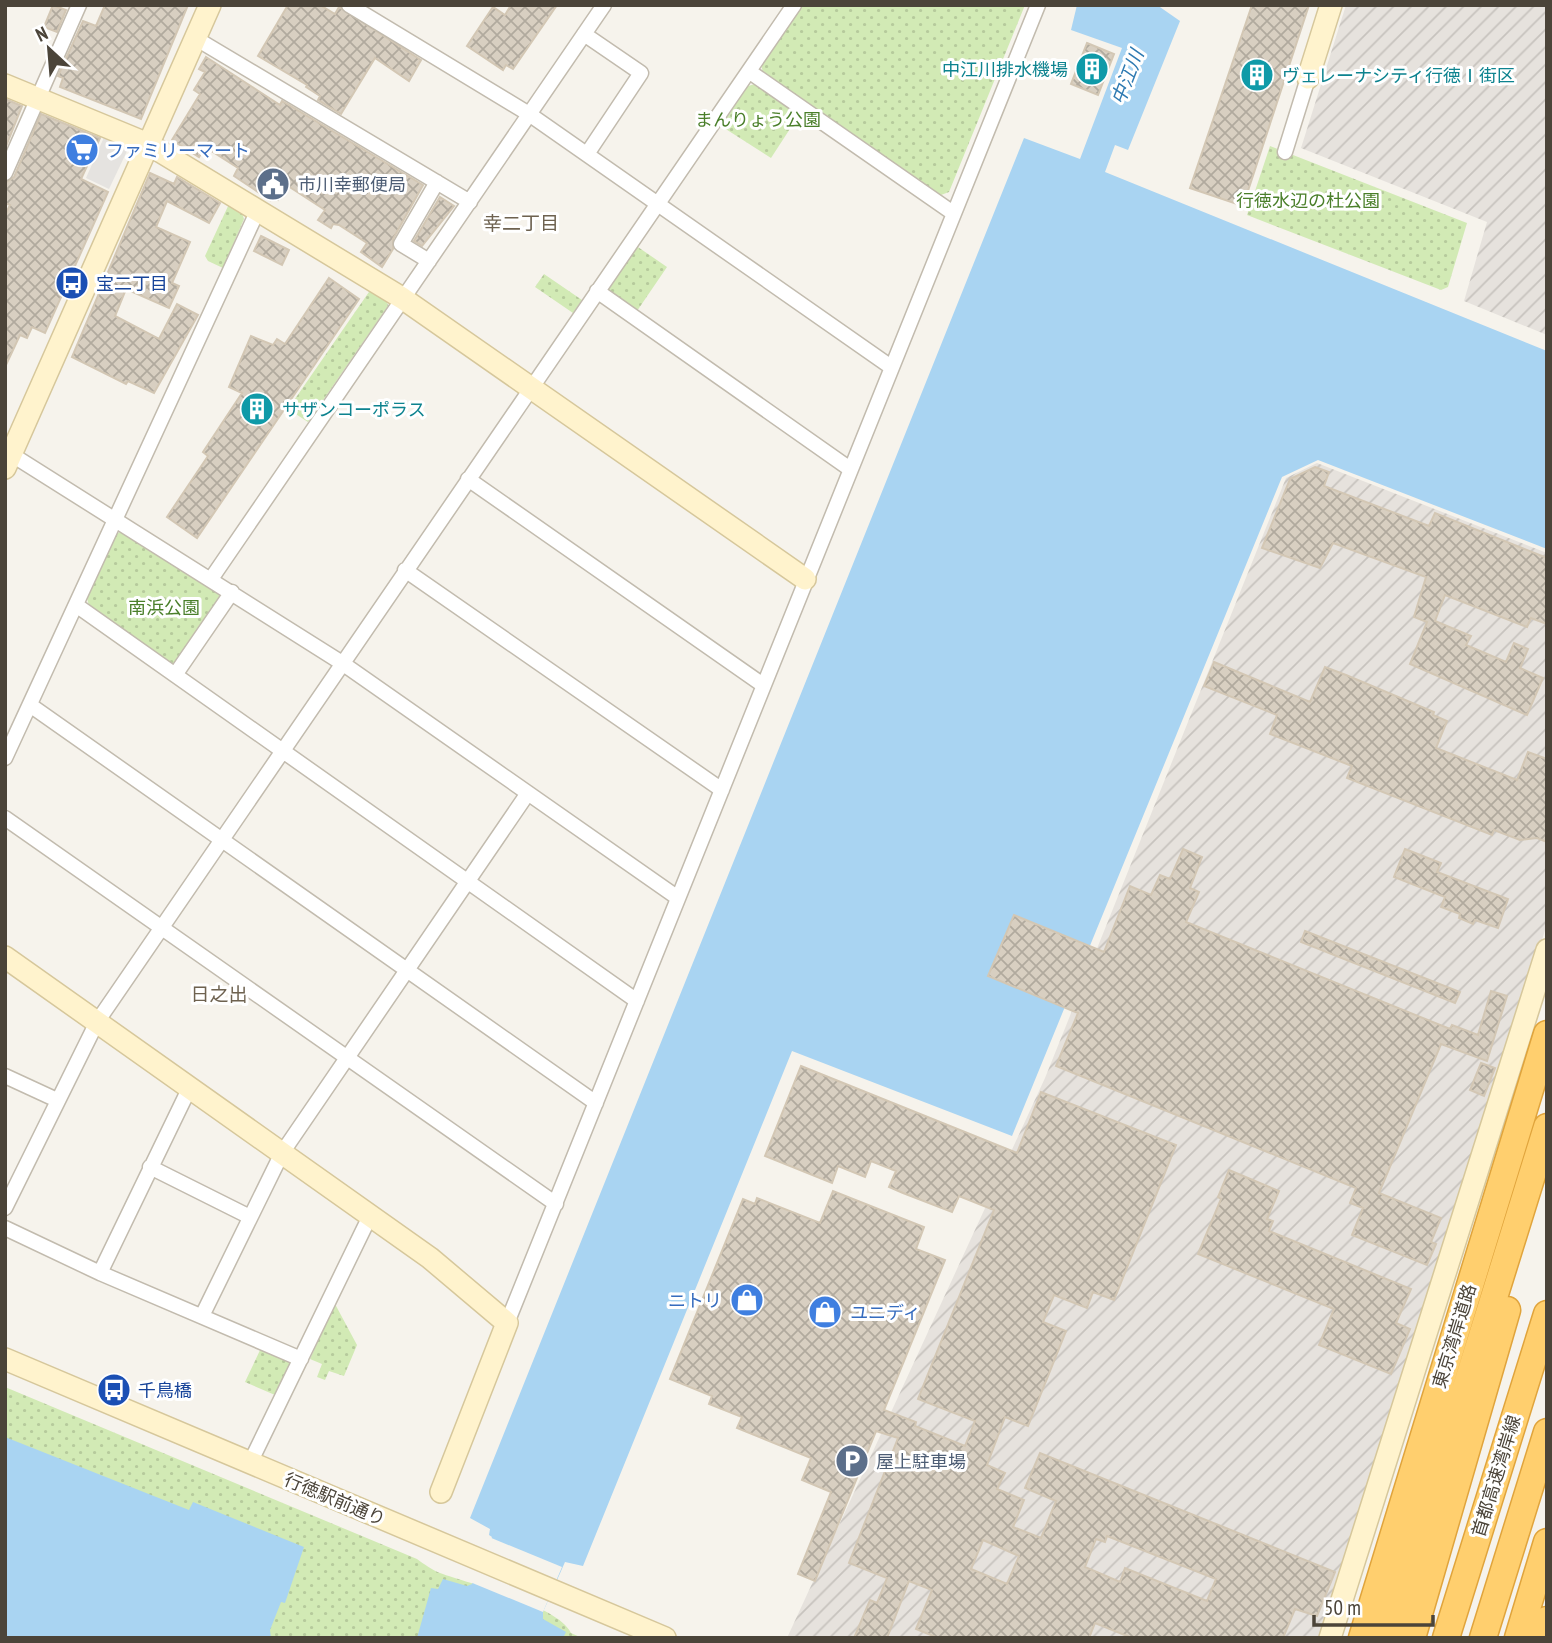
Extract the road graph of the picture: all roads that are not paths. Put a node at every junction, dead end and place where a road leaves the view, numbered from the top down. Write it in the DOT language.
graph roads {
  1 [pos="79,5"];
  2 [pos="210,5"];
  3 [pos="349,5"];
  4 [pos="604,5"];
  5 [pos="794,5"];
  6 [pos="1038,5"];
  7 [pos="1331,5"];
  8 [pos="584,34"];
  9 [pos="195,38"];
  10 [pos="750,72"];
  11 [pos="1308,78"];
  12 [pos="5,85"];
  13 [pos="38,99"];
  14 [pos="529,114"];
  15 [pos="148,144"];
  16 [pos="1285,152"];
  17 [pos="587,154"];
  18 [pos="5,173"];
  19 [pos="437,183"];
  20 [pos="470,202"];
  21 [pos="658,203"];
  22 [pos="258,210"];
  23 [pos="953,213"];
  24 [pos="429,261"];
  25 [pos="597,291"];
  26 [pos="402,298"];
  27 [pos="891,367"];
  28 [pos="531,387"];
  29 [pos="7,458"];
  30 [pos="850,469"];
  31 [pos="468,479"];
  32 [pos="115,519"];
  33 [pos="405,570"];
  34 [pos="211,579"];
  35 [pos="806,579"];
  36 [pos="232,592"];
  37 [pos="76,606"];
  38 [pos="342,663"];
  39 [pos="175,675"];
  40 [pos="763,685"];
  41 [pos="30,705"];
  42 [pos="282,751"];
  43 [pos="5,758"];
  44 [pos="722,790"];
  45 [pos="527,793"];
  46 [pos="5,818"];
  47 [pos="222,839"];
  48 [pos="467,881"];
  49 [pos="678,898"];
  50 [pos="162,928"];
  51 [pos="1547,950"];
  52 [pos="5,957"];
  53 [pos="407,970"];
  54 [pos="637,1001"];
  55 [pos="97,1022"];
  56 [pos="1547,1034"];
  57 [pos="347,1057"];
  58 [pos="5,1076"];
  59 [pos="190,1087"];
  60 [pos="57,1100"];
  61 [pos="596,1103"];
  62 [pos="1547,1127"];
  63 [pos="282,1153"];
  64 [pos="1547,1153"];
  65 [pos="150,1167"];
  66 [pos="556,1204"];
  67 [pos="5,1208"];
  68 [pos="370,1216"];
  69 [pos="250,1217"];
  70 [pos="5,1228"];
  71 [pos="100,1273"];
  72 [pos="1547,1314"];
  73 [pos="202,1316"];
  74 [pos="507,1323"];
  75 [pos="5,1359"];
  76 [pos="300,1359"];
  77 [pos="1547,1432"];
  78 [pos="250,1463"];
  79 [pos="441,1492"];
  80 [pos="1547,1542"];
  81 [pos="1547,1620"];
  82 [pos="665,1638"];
  83 [pos="1330,1638"];
  84 [pos="1362,1638"];
  85 [pos="1388,1638"];
  86 [pos="1412,1638"];
  87 [pos="1446,1638"];
  88 [pos="1483,1638"];
  89 [pos="1518,1638"];
  90 [pos="1541,1638"];
  1 -- 13 [label="street"];
  2 -- 9 [label="street"];
  3 -- 14 [label="street"];
  4 -- 8 [label="street"];
  5 -- 10 [label="street"];
  6 -- 23 [label="street"];
  7 -- 11 [label="street"];
  8 -- 14 [label="street"];
  8 -- 17 [label="street"];
  9 -- 15 [label="street"];
  9 -- 19 [label="street"];
  10 -- 21 [label="street"];
  10 -- 23 [label="street"];
  11 -- 16 [label="street"];
  12 -- 13 [label="street"];
  13 -- 15 [label="street"];
  13 -- 18 [label="street"];
  14 -- 17 [label="street"];
  14 -- 20 [label="street"];
  15 -- 22 [label="street"];
  15 -- 29 [label="street"];
  17 -- 21 [label="street"];
  19 -- 20 [label="street"];
  19 -- 24 [label="street"];
  20 -- 24 [label="street"];
  21 -- 25 [label="street"];
  21 -- 27 [label="street"];
  22 -- 26 [label="street"];
  22 -- 32 [label="street"];
  23 -- 27 [label="street"];
  24 -- 26 [label="street"];
  25 -- 28 [label="street"];
  25 -- 30 [label="street"];
  26 -- 28 [label="street"];
  26 -- 34 [label="street"];
  27 -- 30 [label="street"];
  28 -- 31 [label="street"];
  28 -- 35 [label="street"];
  29 -- 32 [label="street"];
  30 -- 35 [label="street"];
  31 -- 33 [label="street"];
  31 -- 40 [label="street"];
  32 -- 34 [label="street"];
  32 -- 37 [label="street"];
  33 -- 38 [label="street"];
  33 -- 44 [label="street"];
  34 -- 36 [label="street"];
  35 -- 40 [label="street"];
  36 -- 38 [label="street"];
  36 -- 39 [label="street"];
  37 -- 39 [label="street"];
  37 -- 41 [label="street"];
  38 -- 42 [label="street"];
  38 -- 45 [label="street"];
  39 -- 42 [label="street"];
  40 -- 44 [label="street"];
  41 -- 43 [label="street"];
  41 -- 47 [label="street"];
  42 -- 47 [label="street"];
  42 -- 48 [label="street"];
  44 -- 49 [label="street"];
  45 -- 48 [label="street"];
  45 -- 49 [label="street"];
  46 -- 50 [label="street"];
  47 -- 50 [label="street"];
  47 -- 53 [label="street"];
  48 -- 53 [label="street"];
  48 -- 54 [label="street"];
  49 -- 54 [label="street"];
  50 -- 55 [label="street"];
  50 -- 57 [label="street"];
  51 -- 83 [label="street"];
  52 -- 55 [label="street"];
  53 -- 57 [label="street"];
  53 -- 61 [label="street"];
  54 -- 61 [label="street"];
  55 -- 59 [label="street"];
  55 -- 60 [label="street"];
  56 -- 84 [label="highway, 東京湾岸道路"];
  57 -- 63 [label="street"];
  57 -- 66 [label="street"];
  58 -- 60 [label="street"];
  59 -- 63 [label="street"];
  59 -- 65 [label="street"];
  60 -- 67 [label="street"];
  61 -- 66 [label="street"];
  62 -- 85 [label="highway, 東京湾岸道路"];
  63 -- 68 [label="street"];
  63 -- 69 [label="street"];
  64 -- 86 [label="highway"];
  65 -- 69 [label="street"];
  65 -- 71 [label="street"];
  66 -- 74 [label="street"];
  68 -- 74 [label="street"];
  68 -- 76 [label="street"];
  69 -- 73 [label="street"];
  70 -- 71 [label="street"];
  71 -- 73 [label="street"];
  72 -- 87 [label="highway, 首都高速湾岸線"];
  73 -- 76 [label="street"];
  74 -- 79 [label="street"];
  75 -- 78 [label="street, 行徳駅前通り"];
  76 -- 78 [label="street"];
  77 -- 88 [label="highway, 首都高速湾岸線"];
  78 -- 82 [label="street, 行徳駅前通り"];
  80 -- 89 [label="highway"];
  81 -- 90 [label="highway"];
}
